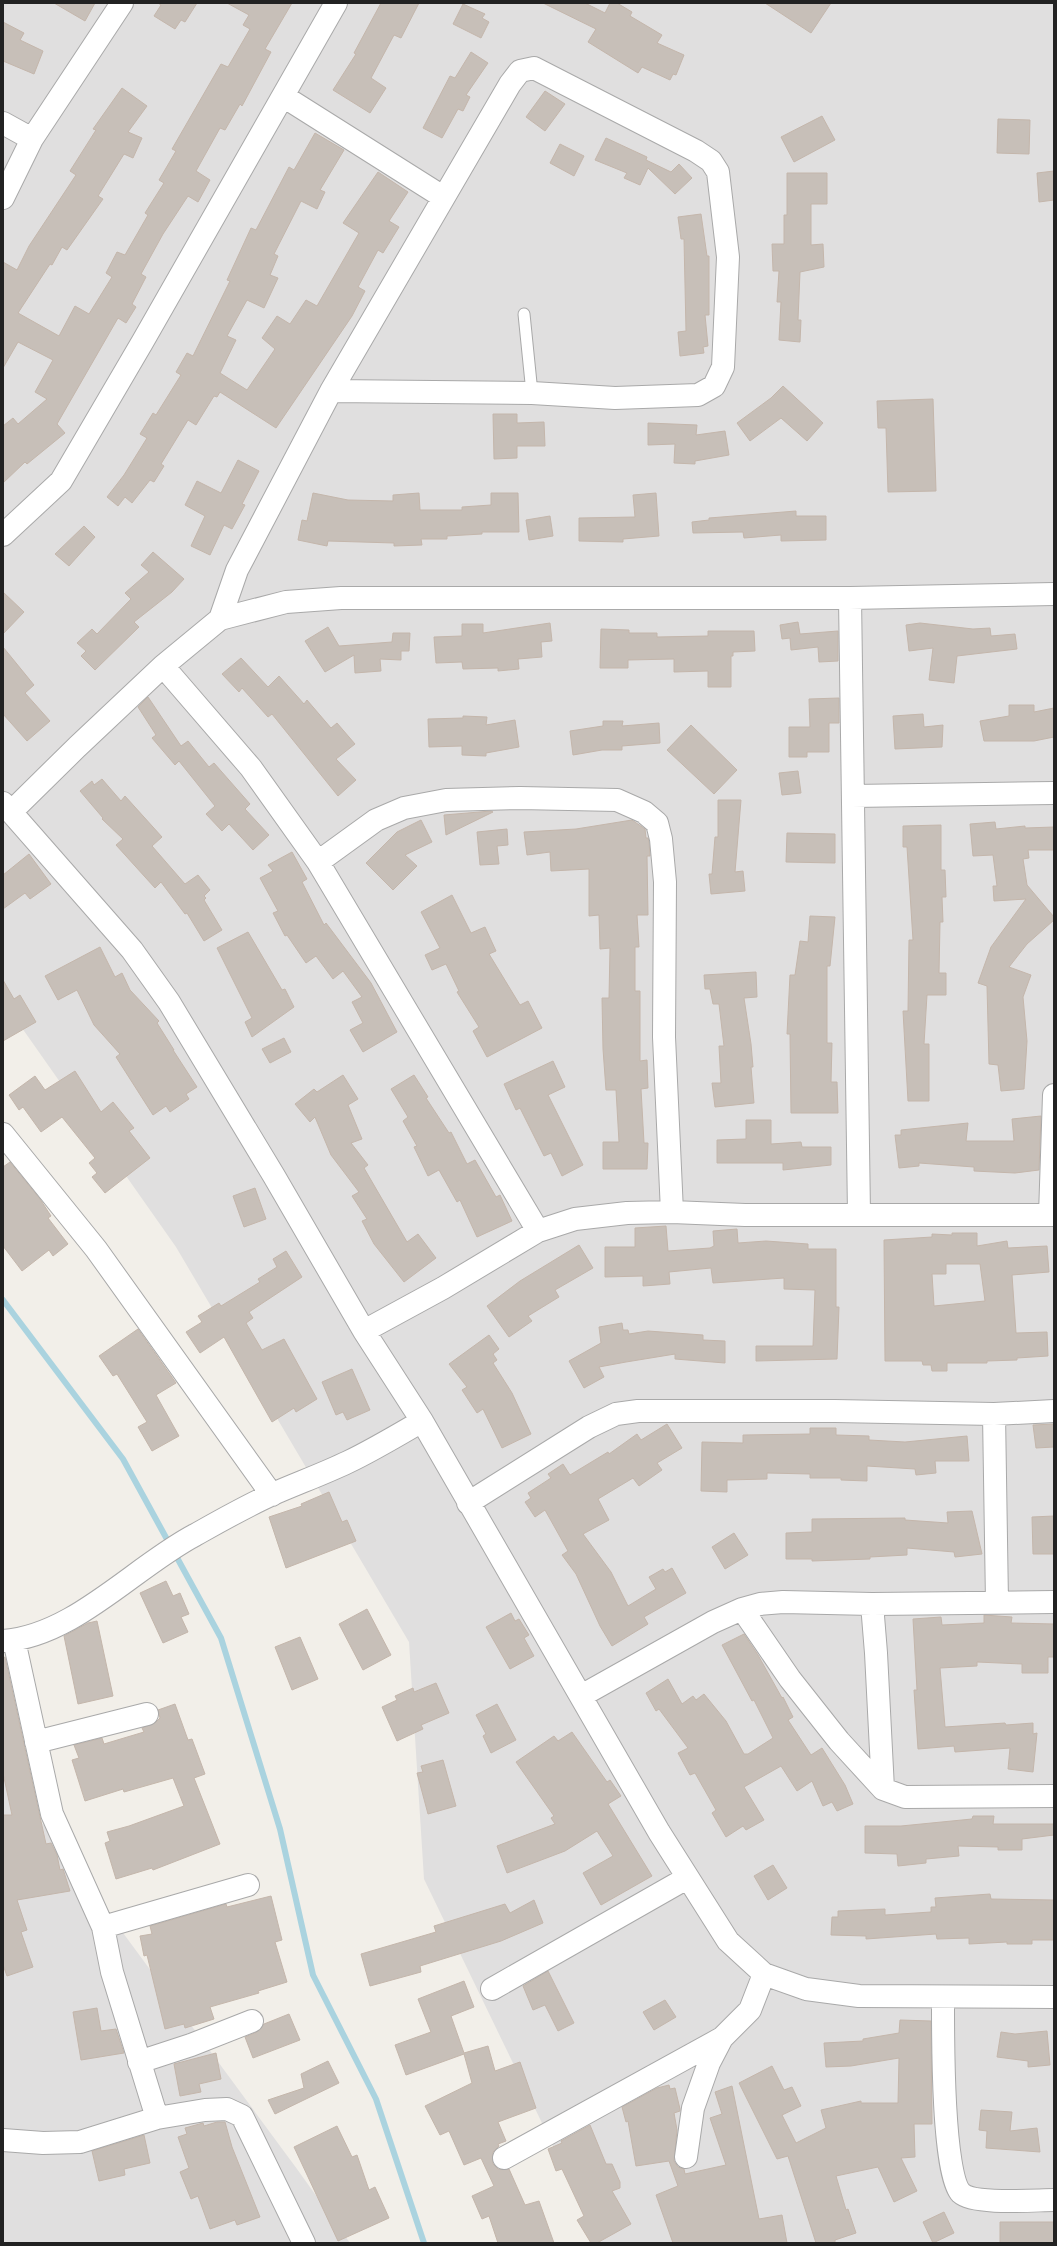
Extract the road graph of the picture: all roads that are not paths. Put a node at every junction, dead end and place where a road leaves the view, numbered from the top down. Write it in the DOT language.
graph roads {
  1 [pos="122,3"];
  2 [pos="336,3"];
  3 [pos="283,96"];
  4 [pos="3,123"];
  5 [pos="32,139"];
  6 [pos="3,198"];
  7 [pos="443,198"];
  8 [pos="524,314"];
  9 [pos="330,391"];
  10 [pos="532,393"];
  11 [pos="3,535"];
  12 [pos="1054,594"];
  13 [pos="850,598"];
  14 [pos="220,619"];
  15 [pos="163,666"];
  16 [pos="1054,794"];
  17 [pos="853,796"];
  18 [pos="7,808"];
  19 [pos="318,862"];
  20 [pos="1054,1095"];
  21 [pos="3,1134"];
  22 [pos="672,1212"];
  23 [pos="858,1214"];
  24 [pos="1052,1215"];
  25 [pos="538,1231"];
  26 [pos="364,1331"];
  27 [pos="1054,1411"];
  28 [pos="994,1414"];
  29 [pos="422,1421"];
  30 [pos="272,1495"];
  31 [pos="468,1503"];
  32 [pos="997,1602"];
  33 [pos="1054,1602"];
  34 [pos="872,1604"];
  35 [pos="742,1609"];
  36 [pos="8,1640"];
  37 [pos="581,1696"];
  38 [pos="147,1714"];
  39 [pos="36,1742"];
  40 [pos="882,1789"];
  41 [pos="1054,1796"];
  42 [pos="687,1878"];
  43 [pos="248,1885"];
  44 [pos="103,1927"];
  45 [pos="764,1974"];
  46 [pos="492,1989"];
  47 [pos="943,1997"];
  48 [pos="1054,1997"];
  49 [pos="252,2021"];
  50 [pos="722,2038"];
  51 [pos="139,2062"];
  52 [pos="157,2118"];
  53 [pos="3,2140"];
  54 [pos="686,2157"];
  55 [pos="504,2158"];
  56 [pos="1054,2200"];
  57 [pos="304,2243"];
  1 -- 5 [label="street"];
  2 -- 3 [label="street"];
  3 -- 7 [label="street"];
  3 -- 11 [label="street"];
  4 -- 5 [label="street"];
  5 -- 6 [label="street"];
  7 -- 9 [label="street"];
  7 -- 10 [label="street"];
  8 -- 10 [label="lane"];
  9 -- 10 [label="street"];
  9 -- 14 [label="street"];
  12 -- 13 [label="street"];
  13 -- 14 [label="street"];
  13 -- 17 [label="street"];
  14 -- 15 [label="street"];
  15 -- 18 [label="street"];
  15 -- 19 [label="street"];
  16 -- 17 [label="street"];
  17 -- 23 [label="street"];
  18 -- 26 [label="street"];
  19 -- 22 [label="street"];
  19 -- 25 [label="street"];
  20 -- 24 [label="street"];
  21 -- 30 [label="street"];
  22 -- 23 [label="street"];
  22 -- 25 [label="street"];
  23 -- 24 [label="street"];
  25 -- 26 [label="street"];
  26 -- 29 [label="street"];
  27 -- 28 [label="street"];
  28 -- 31 [label="street"];
  28 -- 32 [label="street"];
  29 -- 30 [label="street"];
  29 -- 31 [label="street"];
  30 -- 36 [label="street"];
  31 -- 37 [label="street"];
  32 -- 33 [label="street"];
  32 -- 34 [label="street"];
  34 -- 35 [label="street"];
  34 -- 40 [label="street"];
  35 -- 37 [label="street"];
  35 -- 40 [label="street"];
  36 -- 39 [label="street"];
  37 -- 42 [label="street"];
  38 -- 39 [label="street"];
  39 -- 44 [label="street"];
  40 -- 41 [label="street"];
  42 -- 45 [label="street"];
  42 -- 46 [label="street"];
  43 -- 44 [label="street"];
  44 -- 51 [label="street"];
  45 -- 47 [label="street"];
  45 -- 50 [label="street"];
  47 -- 48 [label="street"];
  47 -- 56 [label="street"];
  49 -- 51 [label="street"];
  50 -- 54 [label="street"];
  50 -- 55 [label="street"];
  51 -- 52 [label="street"];
  52 -- 53 [label="street"];
  52 -- 57 [label="street"];
}
